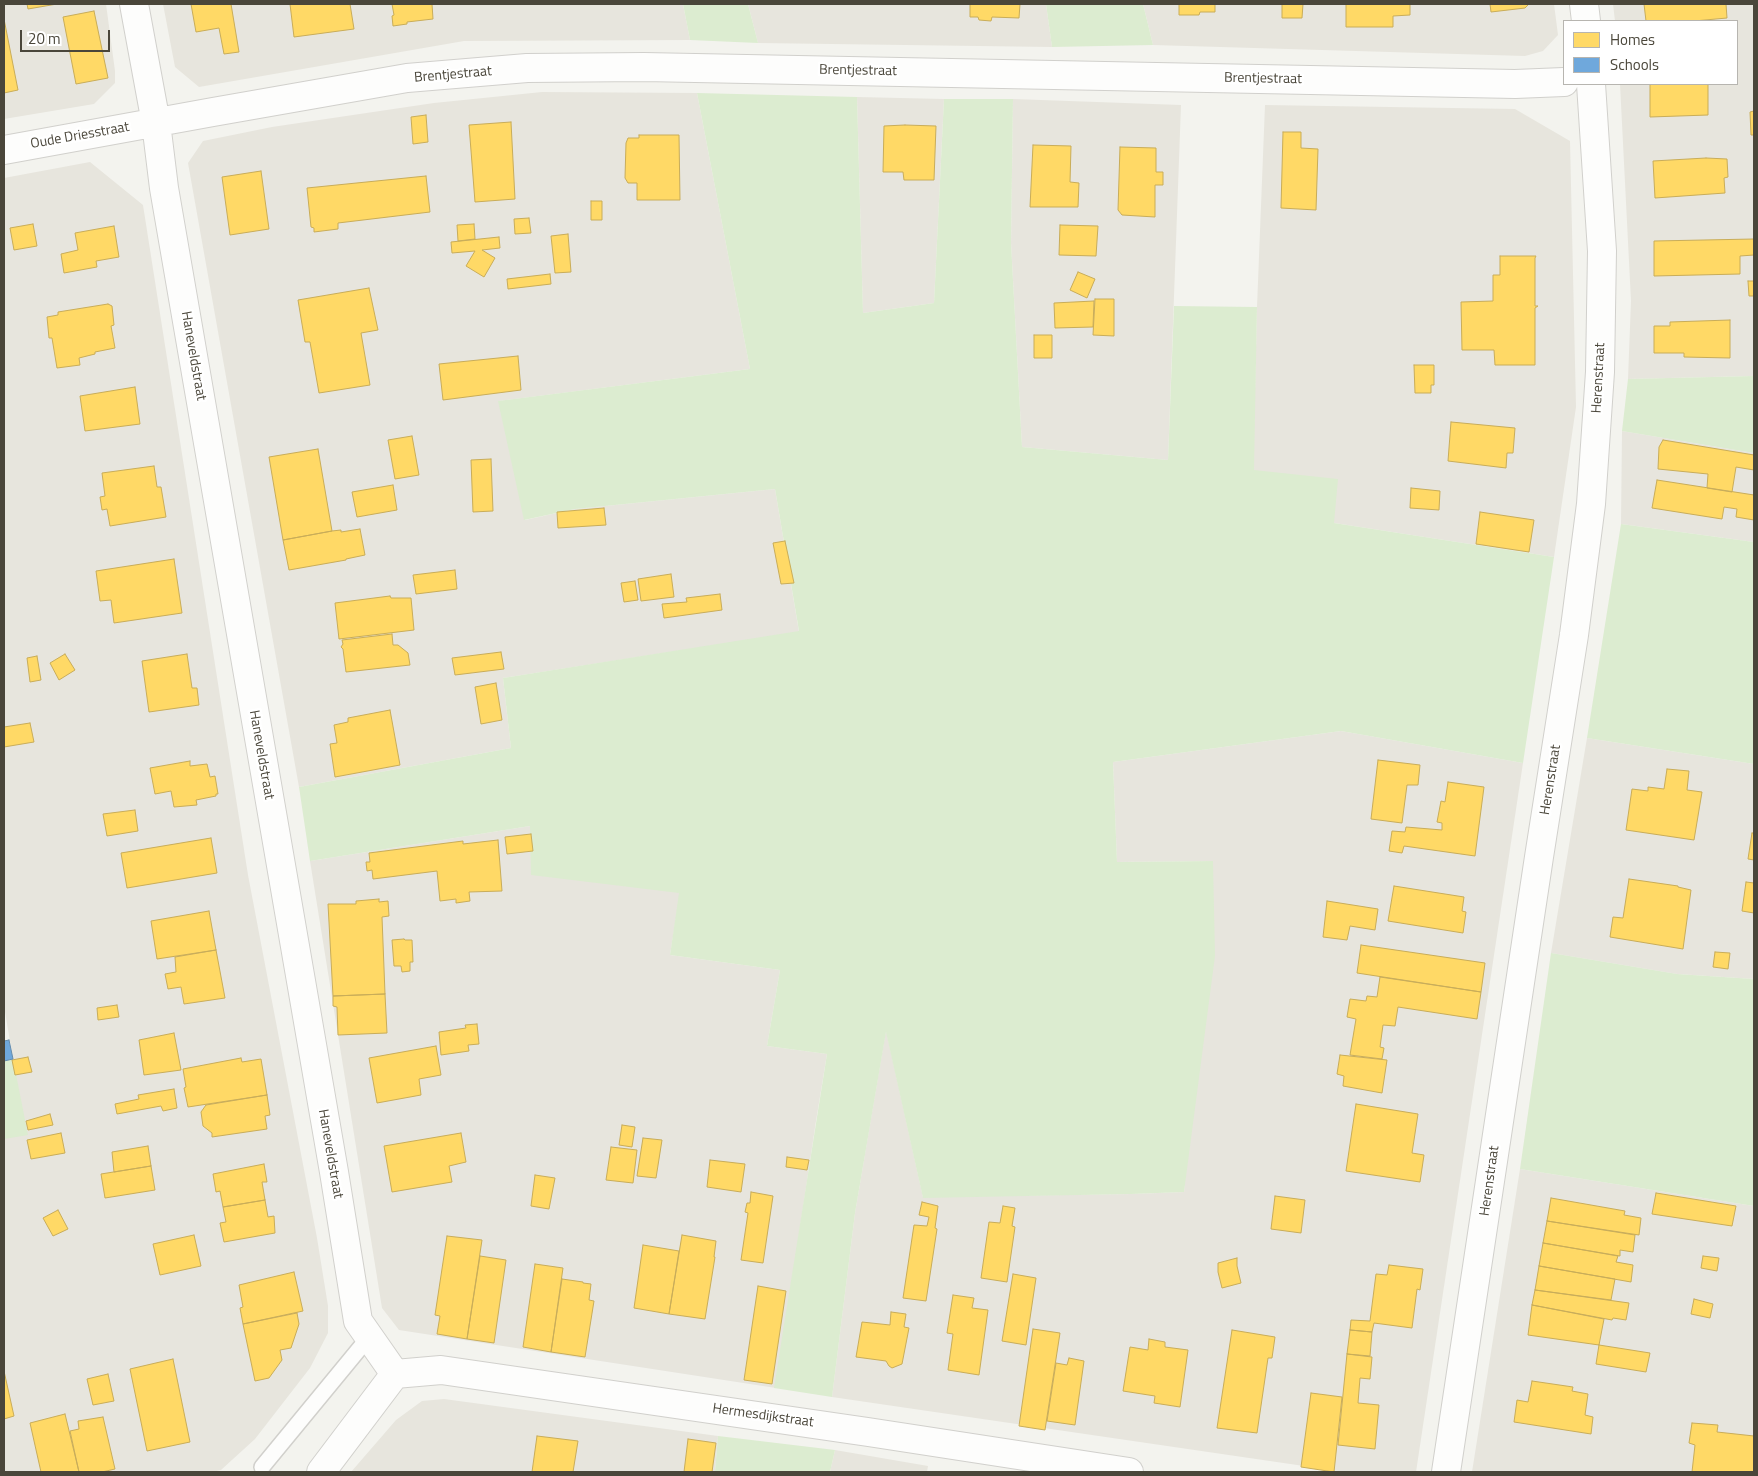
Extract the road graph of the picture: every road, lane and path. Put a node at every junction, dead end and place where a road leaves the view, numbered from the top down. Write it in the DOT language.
graph roads {
  1 [pos="134,4"];
  2 [pos="1584,4"];
  3 [pos="1586,20"];
  4 [pos="1563,82"];
  5 [pos="1591,85"];
  6 [pos="156,123"];
  7 [pos="4,150"];
  8 [pos="369,1337"];
  9 [pos="395,1374"];
  10 [pos="262,1466"];
  11 [pos="321,1472"];
  12 [pos="1129,1472"];
  13 [pos="1446,1472"];
  1 -- 6 [label="street, Haneveldstraat"];
  2 -- 3 [label="street"];
  4 -- 6 [label="street, Brentjestraat"];
  5 -- 13 [label="street, Herenstraat"];
  6 -- 7 [label="street, Oude Driesstraat"];
  6 -- 8 [label="street, Haneveldstraat"];
  8 -- 9 [label="street, Haneveldstraat"];
  8 -- 10 [label="lane"];
  9 -- 11 [label="street"];
  9 -- 12 [label="street, Hermesdijkstraat"];
}
